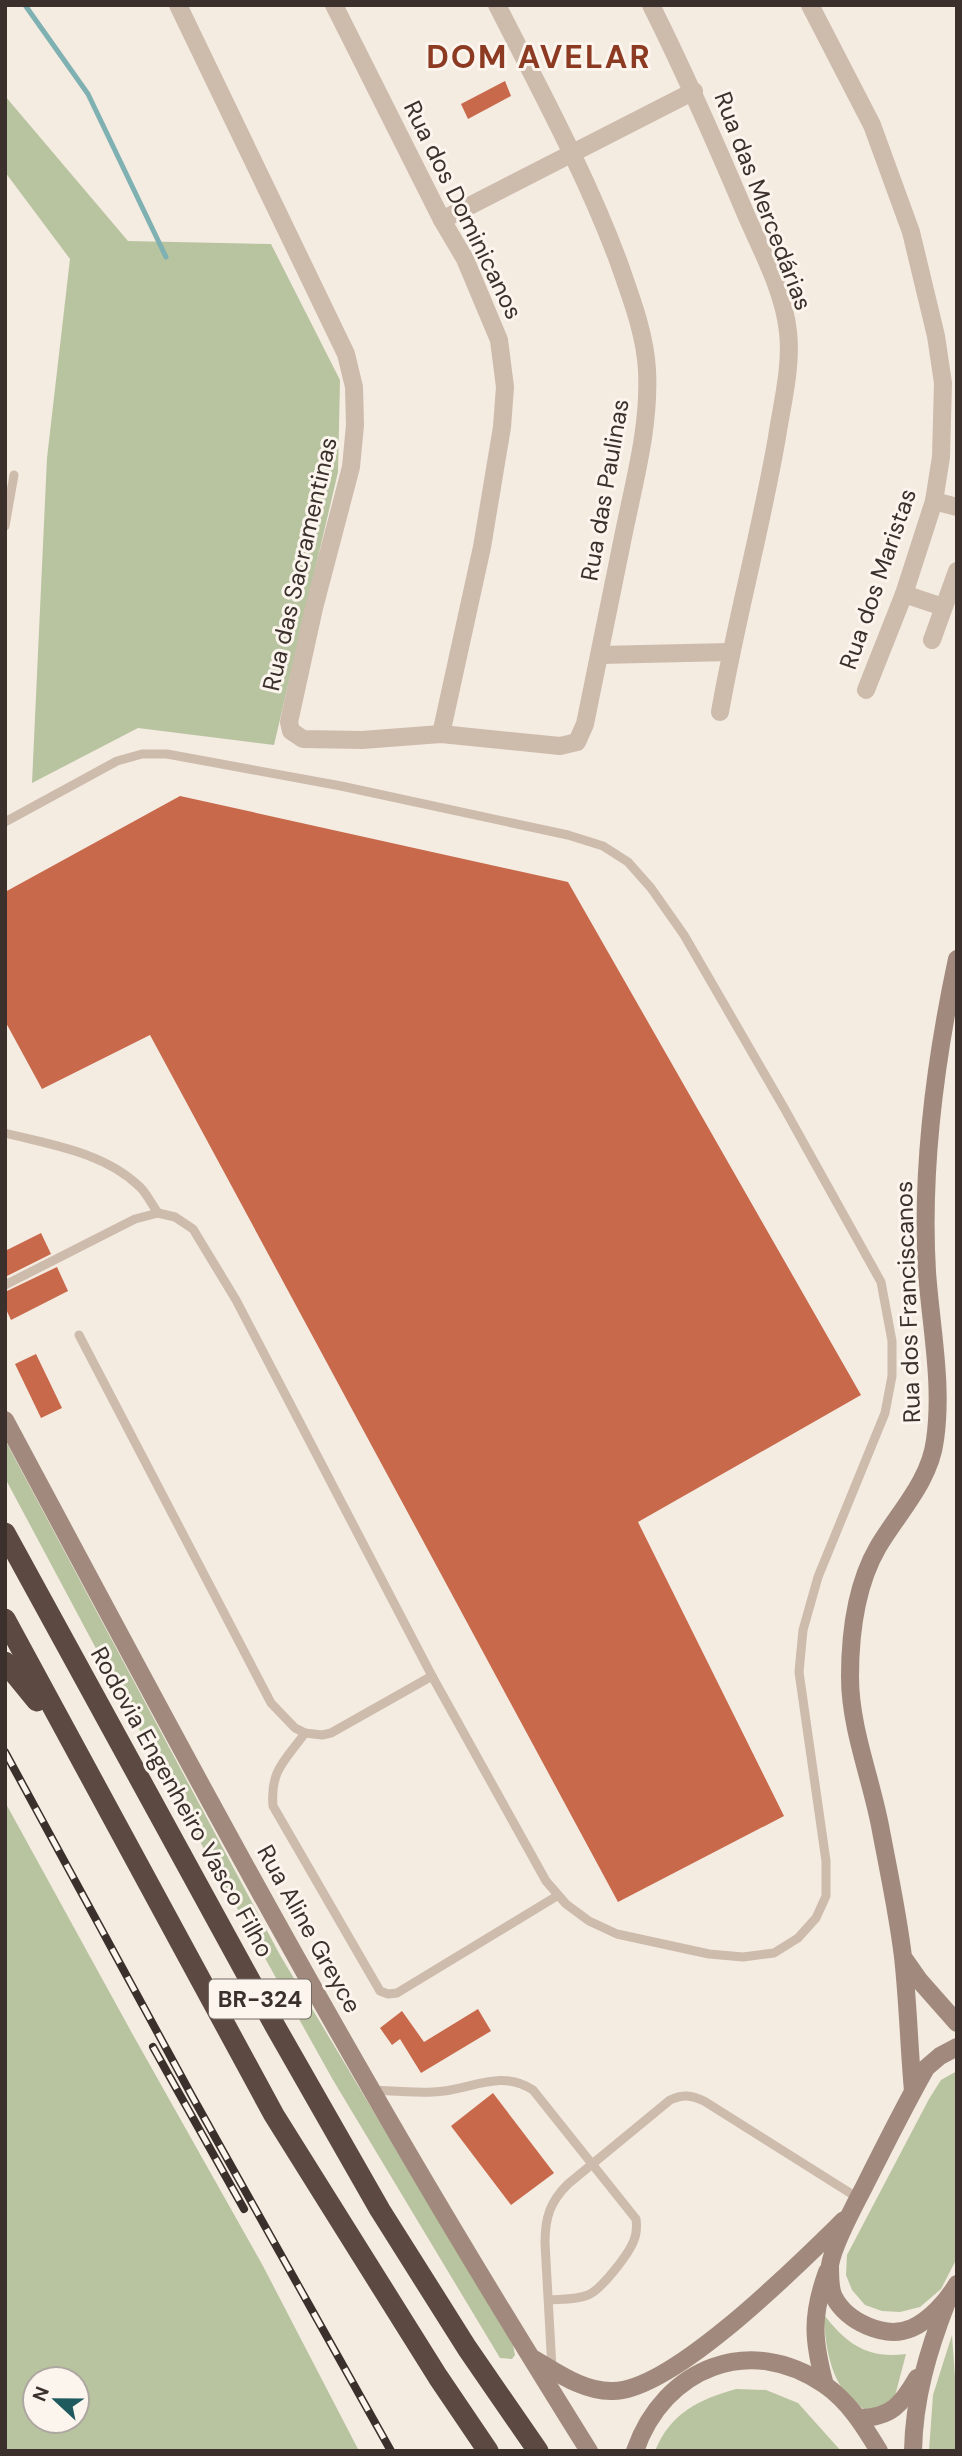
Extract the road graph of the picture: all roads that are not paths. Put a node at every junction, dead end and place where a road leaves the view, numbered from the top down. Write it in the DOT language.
graph roads {
  1 [pos="178,5"];
  2 [pos="334,5"];
  3 [pos="497,5"];
  4 [pos="651,5"];
  5 [pos="810,5"];
  6 [pos="694,91"];
  7 [pos="572,153"];
  8 [pos="442,220"];
  9 [pos="14,475"];
  10 [pos="934,501"];
  11 [pos="957,507"];
  12 [pos="5,527"];
  13 [pos="957,571"];
  14 [pos="904,594"];
  15 [pos="943,607"];
  16 [pos="932,640"];
  17 [pos="730,652"];
  18 [pos="600,655"];
  19 [pos="866,690"];
  20 [pos="720,712"];
  21 [pos="441,734"];
  22 [pos="560,746"];
  23 [pos="5,822"];
  24 [pos="957,959"];
  25 [pos="5,1133"];
  26 [pos="158,1213"];
  27 [pos="5,1285"];
  28 [pos="79,1335"];
  29 [pos="5,1420"];
  30 [pos="5,1533"];
  31 [pos="5,1619"];
  32 [pos="5,1662"];
  33 [pos="432,1676"];
  34 [pos="305,1733"];
  35 [pos="77,1753"];
  36 [pos="557,1896"];
  37 [pos="903,1957"];
  38 [pos="957,2023"];
  39 [pos="957,2048"];
  40 [pos="371,2090"];
  41 [pos="913,2091"];
  42 [pos="592,2162"];
  43 [pos="858,2198"];
  44 [pos="849,2215"];
  45 [pos="830,2264"];
  46 [pos="954,2289"];
  47 [pos="549,2300"];
  48 [pos="530,2356"];
  49 [pos="925,2363"];
  50 [pos="552,2369"];
  51 [pos="825,2385"];
  52 [pos="859,2418"];
  53 [pos="488,2451"];
  54 [pos="538,2451"];
  55 [pos="589,2451"];
  56 [pos="635,2451"];
  57 [pos="879,2451"];
  58 [pos="913,2451"];
  1 -- 21 [label="street, Rua das Sacramentinas"];
  2 -- 8 [label="street, Rua dos Dominicanos"];
  3 -- 7 [label="street, Rua das Paulinas"];
  4 -- 6 [label="street, Rua das Mercedárias"];
  5 -- 10 [label="street, Rua dos Maristas"];
  6 -- 7 [label="street"];
  6 -- 17 [label="street, Rua das Mercedárias"];
  7 -- 8 [label="street"];
  7 -- 18 [label="street, Rua das Paulinas"];
  8 -- 21 [label="street, Rua dos Dominicanos"];
  9 -- 12 [label="lane"];
  10 -- 11 [label="street"];
  10 -- 14 [label="street, Rua dos Maristas"];
  13 -- 15 [label="street"];
  14 -- 15 [label="street"];
  14 -- 19 [label="street, Rua dos Maristas"];
  15 -- 16 [label="street"];
  17 -- 18 [label="street"];
  17 -- 20 [label="street, Rua das Mercedárias"];
  18 -- 22 [label="street, Rua das Paulinas"];
  21 -- 22 [label="street, Rua das Sacramentinas"];
  23 -- 36 [label="lane"];
  24 -- 37 [label="main road, Rua dos Franciscanos"];
  25 -- 26 [label="lane"];
  26 -- 27 [label="lane"];
  26 -- 33 [label="lane"];
  28 -- 34 [label="lane"];
  29 -- 40 [label="main road, Rua Aline Greyce"];
  30 -- 54 [label="highway, Rodovia Engenheiro Vasco Filho / BR-324"];
  31 -- 35 [label="highway, BR-324"];
  32 -- 35 [label="highway"];
  33 -- 34 [label="lane"];
  33 -- 36 [label="lane"];
  34 -- 36 [label="lane"];
  35 -- 53 [label="highway, BR-324"];
  37 -- 38 [label="main road, Rua dos Franciscanos"];
  37 -- 41 [label="main road, Rua dos Franciscanos"];
  39 -- 41 [label="main road"];
  40 -- 42 [label="lane"];
  40 -- 48 [label="main road, Rua Aline Greyce"];
  41 -- 43 [label="main road"];
  42 -- 43 [label="lane"];
  42 -- 47 [label="lane"];
  42 -- 47 [label="lane"];
  43 -- 44 [label="main road"];
  44 -- 45 [label="main road"];
  44 -- 50 [label="main road"];
  45 -- 46 [label="main road"];
  45 -- 51 [label="main road"];
  46 -- 49 [label="main road"];
  47 -- 50 [label="lane"];
  48 -- 50 [label="main road"];
  48 -- 55 [label="main road, Rua Aline Greyce"];
  49 -- 52 [label="main road"];
  49 -- 58 [label="main road"];
  51 -- 52 [label="main road"];
  51 -- 56 [label="main road"];
  52 -- 57 [label="main road"];
}
